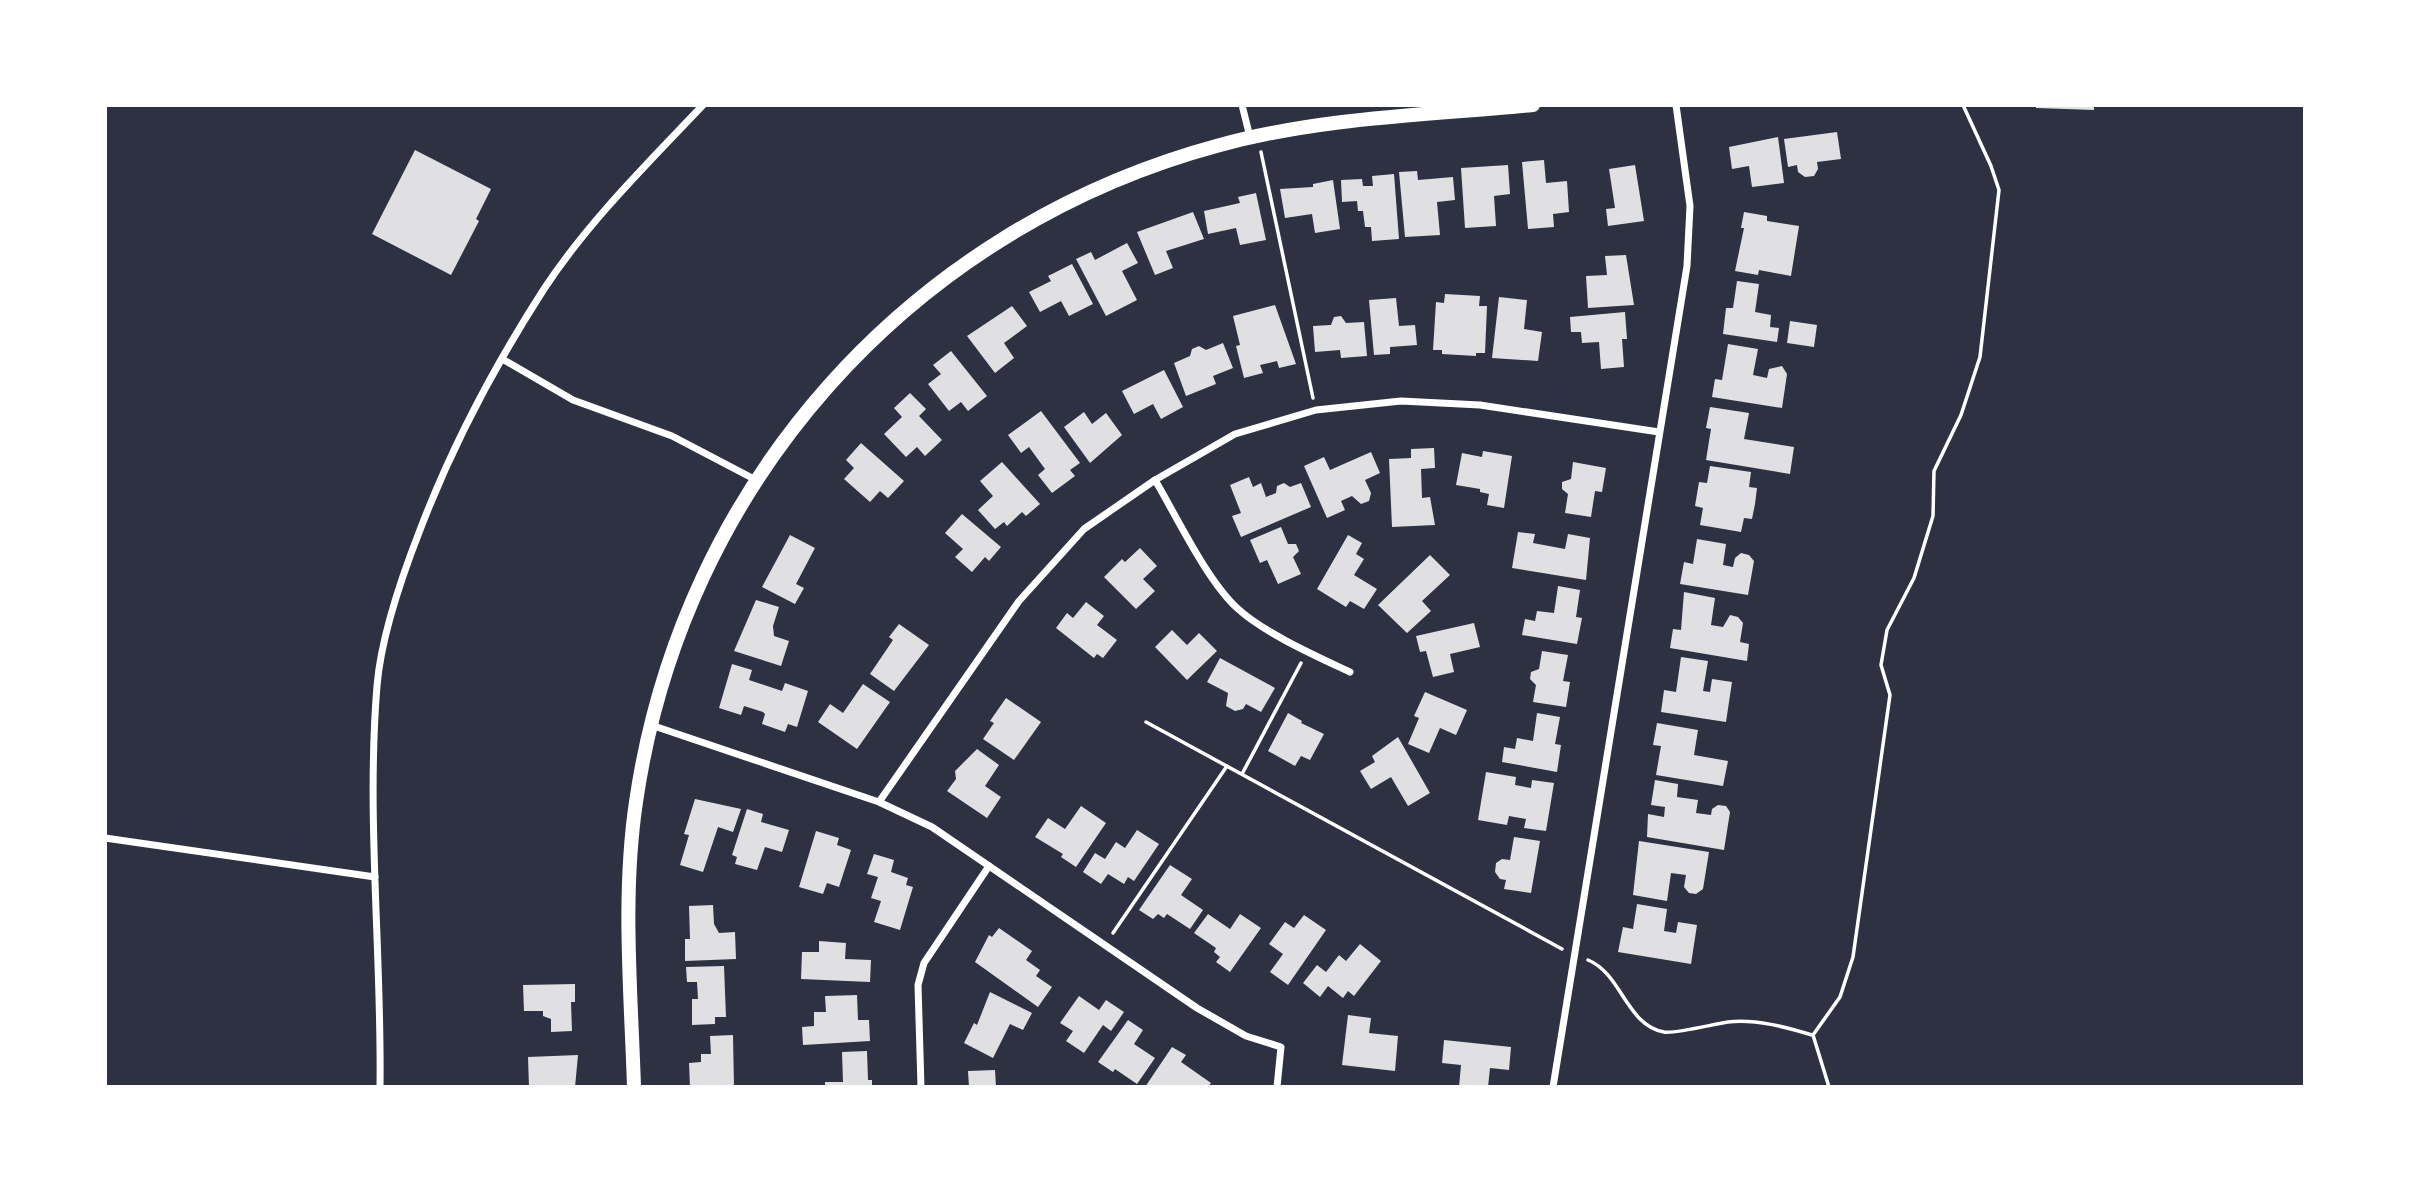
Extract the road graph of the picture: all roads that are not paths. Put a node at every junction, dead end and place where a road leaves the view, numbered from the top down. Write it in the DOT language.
graph roads {
  1 [pos="703,105"];
  2 [pos="1241,105"];
  3 [pos="1533,105"];
  4 [pos="1676,105"];
  5 [pos="1253,137"];
  6 [pos="504,360"];
  7 [pos="1659,432"];
  8 [pos="756,480"];
  9 [pos="1154,480"];
  10 [pos="1350,672"];
  11 [pos="650,725"];
  12 [pos="879,802"];
  13 [pos="105,838"];
  14 [pos="989,866"];
  15 [pos="375,877"];
  16 [pos="380,1087"];
  17 [pos="634,1087"];
  18 [pos="921,1087"];
  19 [pos="1277,1087"];
  20 [pos="1553,1087"];
  1 -- 6 [label="street"];
  2 -- 5 [label="street"];
  3 -- 5 [label="main road"];
  4 -- 7 [label="street"];
  5 -- 8 [label="main road"];
  6 -- 8 [label="street"];
  6 -- 15 [label="street"];
  7 -- 9 [label="street"];
  7 -- 20 [label="street"];
  8 -- 11 [label="main road"];
  9 -- 10 [label="street"];
  9 -- 12 [label="street"];
  11 -- 12 [label="street"];
  11 -- 17 [label="main road"];
  12 -- 14 [label="street"];
  13 -- 15 [label="street"];
  14 -- 18 [label="street"];
  14 -- 19 [label="street"];
  15 -- 16 [label="street"];
}
